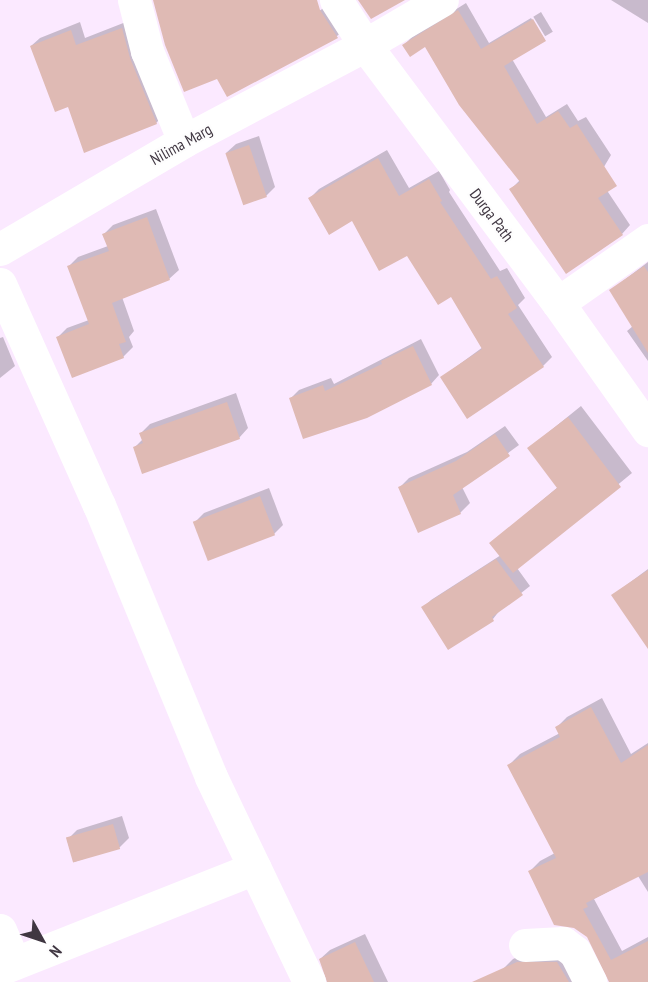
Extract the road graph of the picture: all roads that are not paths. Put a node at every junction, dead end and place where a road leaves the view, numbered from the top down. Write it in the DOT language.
graph roads {
  1 [pos="134,0"];
  2 [pos="336,0"];
  3 [pos="442,0"];
  4 [pos="365,45"];
  5 [pos="184,141"];
  6 [pos="648,240"];
  7 [pos="0,249"];
  8 [pos="0,284"];
  9 [pos="558,303"];
  10 [pos="647,425"];
  11 [pos="255,868"];
  12 [pos="0,930"];
  13 [pos="525,945"];
  14 [pos="7,966"];
  15 [pos="309,982"];
  16 [pos="590,982"];
  1 -- 5 [label="street"];
  2 -- 4 [label="street, Durga Path"];
  3 -- 4 [label="street, Nilima Marg"];
  4 -- 5 [label="street, Nilima Marg"];
  4 -- 9 [label="street, Durga Path"];
  5 -- 7 [label="street, Nilima Marg"];
  6 -- 9 [label="street"];
  8 -- 11 [label="street"];
  9 -- 10 [label="street, Durga Path"];
  11 -- 14 [label="street"];
  11 -- 15 [label="street"];
  12 -- 14 [label="street"];
  13 -- 16 [label="street"];
}
